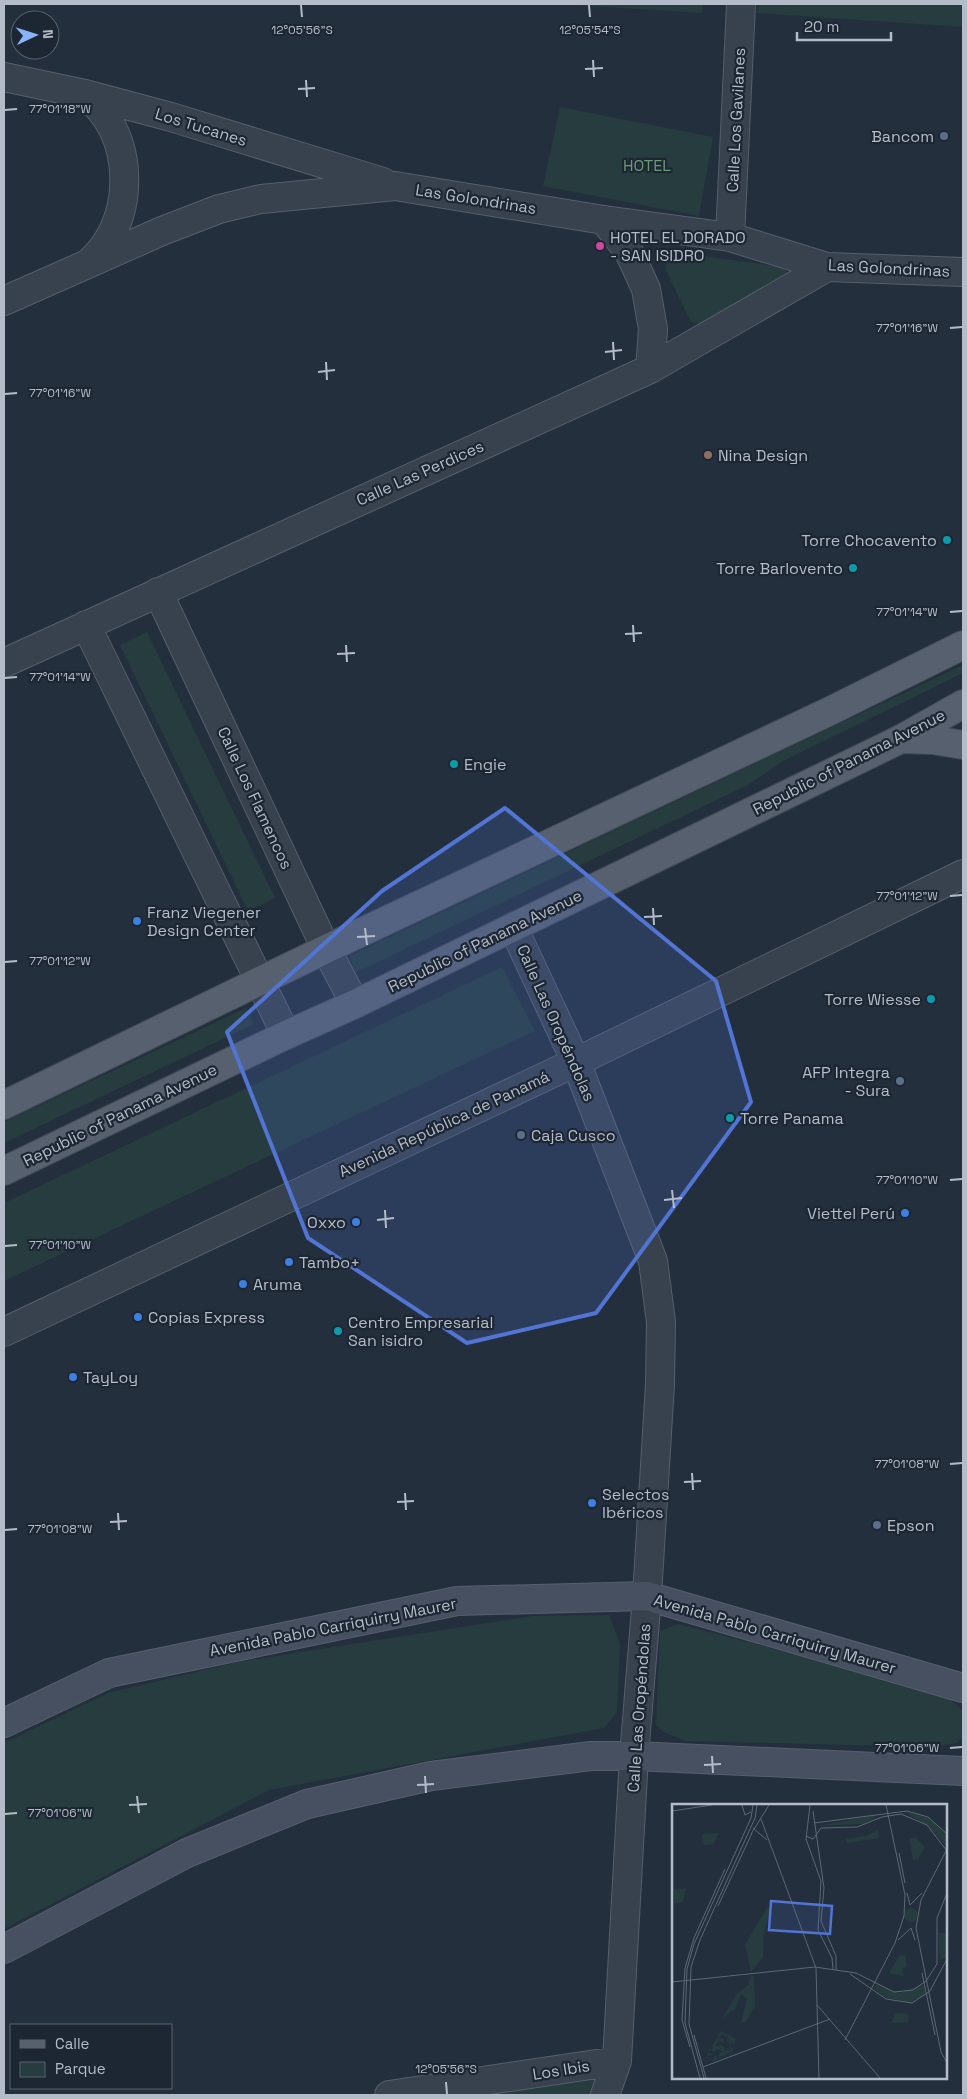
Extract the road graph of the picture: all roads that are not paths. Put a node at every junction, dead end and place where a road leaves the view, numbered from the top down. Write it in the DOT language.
graph roads {
  1 [pos="741,4"];
  2 [pos="4,77"];
  3 [pos="85,94"];
  4 [pos="395,186"];
  5 [pos="604,220"];
  6 [pos="730,237"];
  7 [pos="87,265"];
  8 [pos="827,267"];
  9 [pos="963,272"];
  10 [pos="4,301"];
  11 [pos="650,370"];
  12 [pos="158,592"];
  13 [pos="86,625"];
  14 [pos="963,645"];
  15 [pos="4,663"];
  16 [pos="963,704"];
  17 [pos="901,739"];
  18 [pos="963,745"];
  19 [pos="963,874"];
  20 [pos="513,927"];
  21 [pos="326,949"];
  22 [pos="259,981"];
  23 [pos="354,1004"];
  24 [pos="286,1035"];
  25 [pos="576,1062"];
  26 [pos="4,1105"];
  27 [pos="4,1171"];
  28 [pos="4,1332"];
  29 [pos="647,1596"];
  30 [pos="963,1688"];
  31 [pos="4,1723"];
  32 [pos="634,1756"];
  33 [pos="963,1771"];
  34 [pos="4,1949"];
  35 [pos="617,2062"];
  36 [pos="513,2087"];
  37 [pos="389,2095"];
  38 [pos="605,2095"];
  1 -- 6 [label="street, Calle Los Gavilanes"];
  2 -- 3 [label="street, Los Tucanes"];
  3 -- 4 [label="street, Los Tucanes"];
  3 -- 7 [label="street"];
  4 -- 5 [label="street, Las Golondrinas"];
  4 -- 7 [label="street, Las Golondrinas"];
  5 -- 6 [label="street, Las Golondrinas"];
  5 -- 11 [label="street"];
  6 -- 8 [label="street, Las Golondrinas"];
  7 -- 10 [label="street, Las Golondrinas"];
  8 -- 9 [label="street, Las Golondrinas"];
  8 -- 11 [label="street, Calle Las Perdices"];
  11 -- 12 [label="street, Calle Las Perdices"];
  12 -- 13 [label="street, Calle Las Perdices"];
  12 -- 21 [label="street, Calle Los Flamencos"];
  13 -- 15 [label="street, Calle Las Perdices"];
  13 -- 22 [label="street"];
  14 -- 21 [label="main road"];
  16 -- 17 [label="main road, Republic of Panama Avenue"];
  17 -- 18 [label="main road"];
  17 -- 20 [label="main road, Republic of Panama Avenue"];
  19 -- 25 [label="street, Avenida República de Panamá"];
  20 -- 23 [label="main road, Republic of Panama Avenue"];
  20 -- 25 [label="street, Calle Las Oropéndolas"];
  21 -- 22 [label="main road"];
  21 -- 23 [label="street, Calle Los Flamencos"];
  22 -- 24 [label="street"];
  22 -- 26 [label="main road"];
  23 -- 24 [label="main road, Republic of Panama Avenue"];
  24 -- 27 [label="main road, Republic of Panama Avenue"];
  25 -- 28 [label="street, Avenida República de Panamá"];
  25 -- 29 [label="street, Calle Las Oropéndolas"];
  29 -- 30 [label="main road, Avenida Pablo Carriquirry Maurer"];
  29 -- 31 [label="main road, Avenida Pablo Carriquirry Maurer"];
  29 -- 32 [label="street, Calle Las Oropéndolas"];
  32 -- 33 [label="main road"];
  32 -- 34 [label="main road"];
  32 -- 35 [label="street, Calle Las Oropéndolas"];
  35 -- 36 [label="street, Los Ibis"];
  35 -- 38 [label="street, Calle Las Oropéndolas"];
  36 -- 37 [label="street, Los Ibis"];
}
